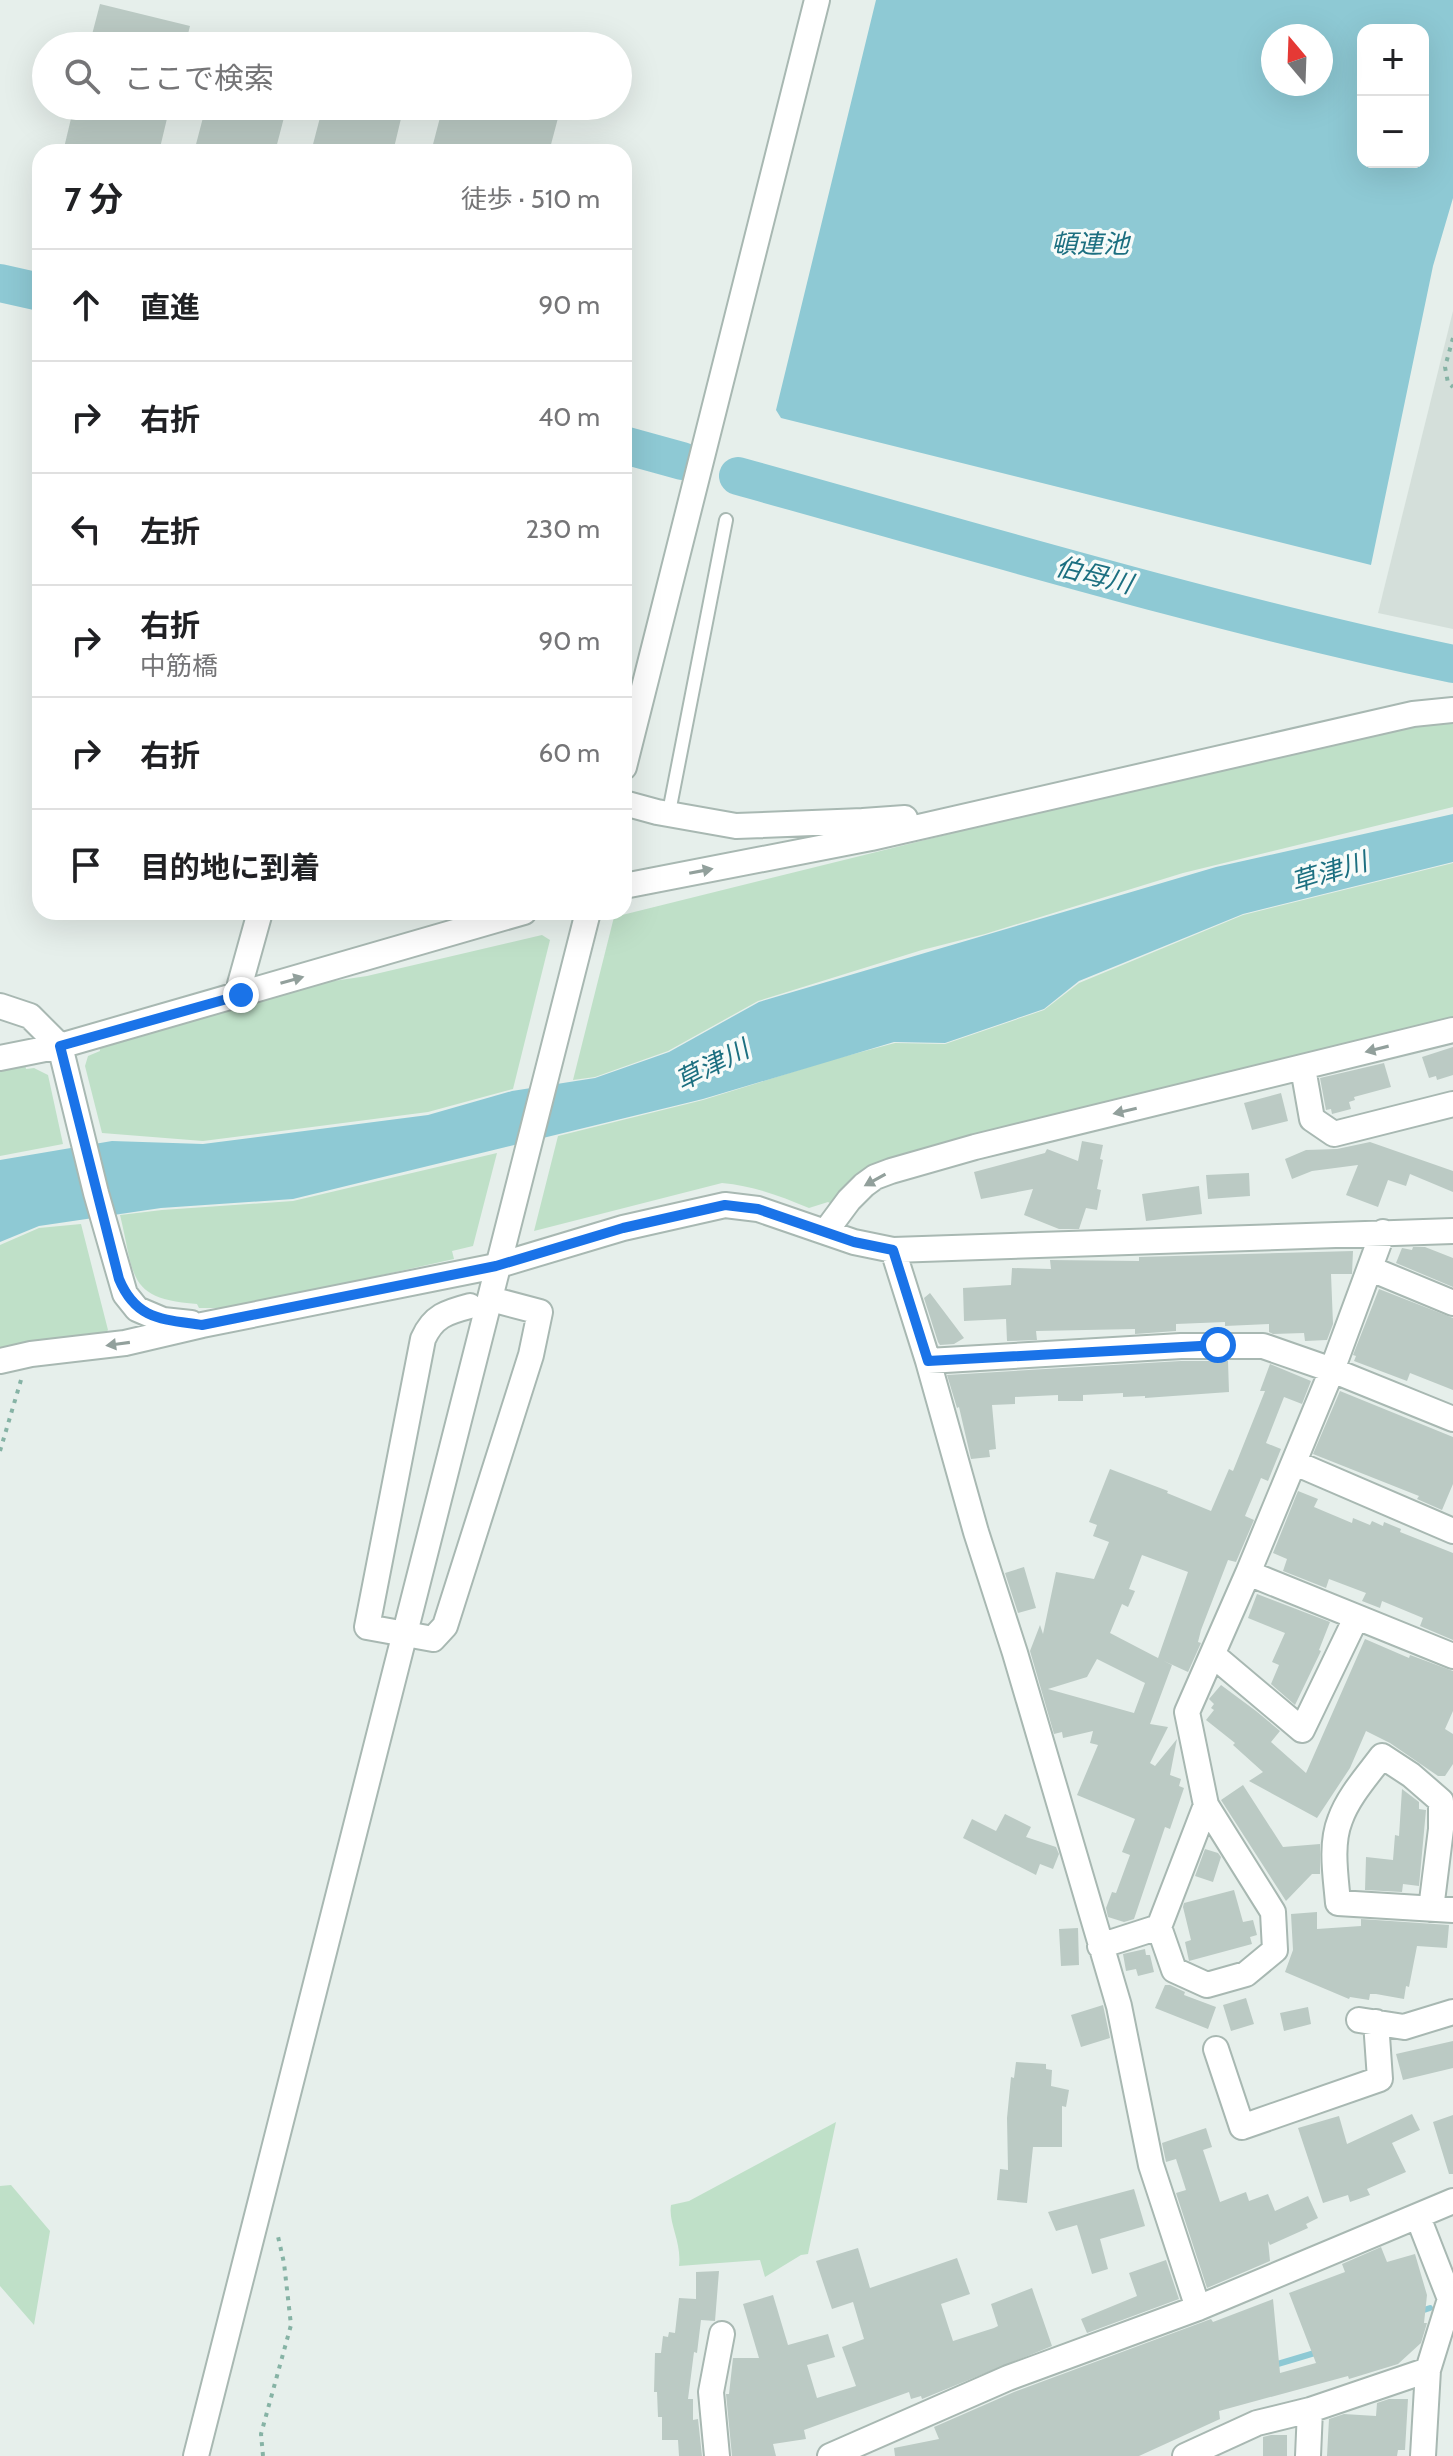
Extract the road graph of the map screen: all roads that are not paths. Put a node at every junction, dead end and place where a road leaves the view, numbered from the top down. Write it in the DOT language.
graph roads {
  1 [pos="817,0"];
  2 [pos="726,520"];
  3 [pos="1453,699"];
  4 [pos="1408,709"];
  5 [pos="1453,710"];
  6 [pos="632,735"];
  7 [pos="632,805"];
  8 [pos="669,812"];
  9 [pos="867,830"];
  10 [pos="632,884"];
  11 [pos="258,920"];
  12 [pos="495,920"];
  13 [pos="586,920"];
  14 [pos="240,990"];
  15 [pos="0,1006"];
  16 [pos="1453,1030"];
  17 [pos="0,1049"];
  18 [pos="62,1056"];
  19 [pos="0,1058"];
  20 [pos="1303,1068"];
  21 [pos="1453,1104"];
  22 [pos="826,1231"];
  23 [pos="1453,1231"];
  24 [pos="1383,1232"];
  25 [pos="893,1250"];
  26 [pos="496,1266"];
  27 [pos="1371,1269"];
  28 [pos="502,1302"];
  29 [pos="1453,1303"];
  30 [pos="470,1306"];
  31 [pos="202,1325"];
  32 [pos="0,1361"];
  33 [pos="928,1361"];
  34 [pos="1332,1370"];
  35 [pos="1453,1419"];
  36 [pos="1295,1463"];
  37 [pos="1453,1531"];
  38 [pos="1248,1573"];
  39 [pos="1356,1618"];
  40 [pos="404,1635"];
  41 [pos="1213,1655"];
  42 [pos="1453,1656"];
  43 [pos="1206,1805"];
  44 [pos="1442,1909"];
  45 [pos="1159,1927"];
  46 [pos="1100,1946"];
  47 [pos="1453,2012"];
  48 [pos="1216,2049"];
  49 [pos="1453,2201"];
  50 [pos="1418,2217"];
  51 [pos="1451,2300"];
  52 [pos="1198,2308"];
  53 [pos="722,2334"];
  54 [pos="1428,2370"];
  55 [pos="1310,2410"];
  56 [pos="196,2456"];
  57 [pos="717,2456"];
  58 [pos="830,2456"];
  59 [pos="1185,2456"];
  60 [pos="1308,2456"];
  61 [pos="1423,2456"];
  1 -- 6 [label="street"];
  2 -- 8 [label="lane"];
  3 -- 4 [label="street"];
  4 -- 5 [label="street"];
  4 -- 9 [label="street"];
  7 -- 8 [label="street"];
  8 -- 9 [label="street"];
  10 -- 9 [label="street, one-way"];
  11 -- 14 [label="street"];
  14 -- 12 [label="street, one-way"];
  13 -- 26 [label="street"];
  14 -- 18 [label="street"];
  15 -- 18 [label="street"];
  16 -- 20 [label="street, one-way"];
  17 -- 18 [label="street"];
  18 -- 19 [label="street"];
  18 -- 31 [label="street"];
  20 -- 21 [label="street"];
  20 -- 22 [label="street, one-way"];
  22 -- 25 [label="street"];
  22 -- 26 [label="street"];
  23 -- 24 [label="street"];
  24 -- 25 [label="street"];
  24 -- 27 [label="street"];
  25 -- 33 [label="street"];
  26 -- 31 [label="street"];
  26 -- 40 [label="street"];
  27 -- 29 [label="street"];
  27 -- 34 [label="street"];
  28 -- 40 [label="street"];
  30 -- 40 [label="street"];
  31 -- 32 [label="street, one-way"];
  33 -- 34 [label="street"];
  33 -- 46 [label="street"];
  34 -- 35 [label="street"];
  34 -- 36 [label="street"];
  36 -- 37 [label="street"];
  36 -- 38 [label="street"];
  38 -- 39 [label="street"];
  38 -- 41 [label="street"];
  39 -- 41 [label="street"];
  39 -- 42 [label="street"];
  40 -- 56 [label="street"];
  41 -- 43 [label="street"];
  43 -- 45 [label="street"];
  43 -- 45 [label="street"];
  44 -- 44 [label="street"];
  45 -- 46 [label="street"];
  46 -- 52 [label="street"];
  47 -- 48 [label="street"];
  49 -- 50 [label="street"];
  50 -- 51 [label="street"];
  50 -- 52 [label="street"];
  51 -- 54 [label="street"];
  52 -- 58 [label="street"];
  53 -- 57 [label="street"];
  54 -- 55 [label="street"];
  54 -- 61 [label="street"];
  55 -- 59 [label="street"];
  55 -- 60 [label="street"];
}
